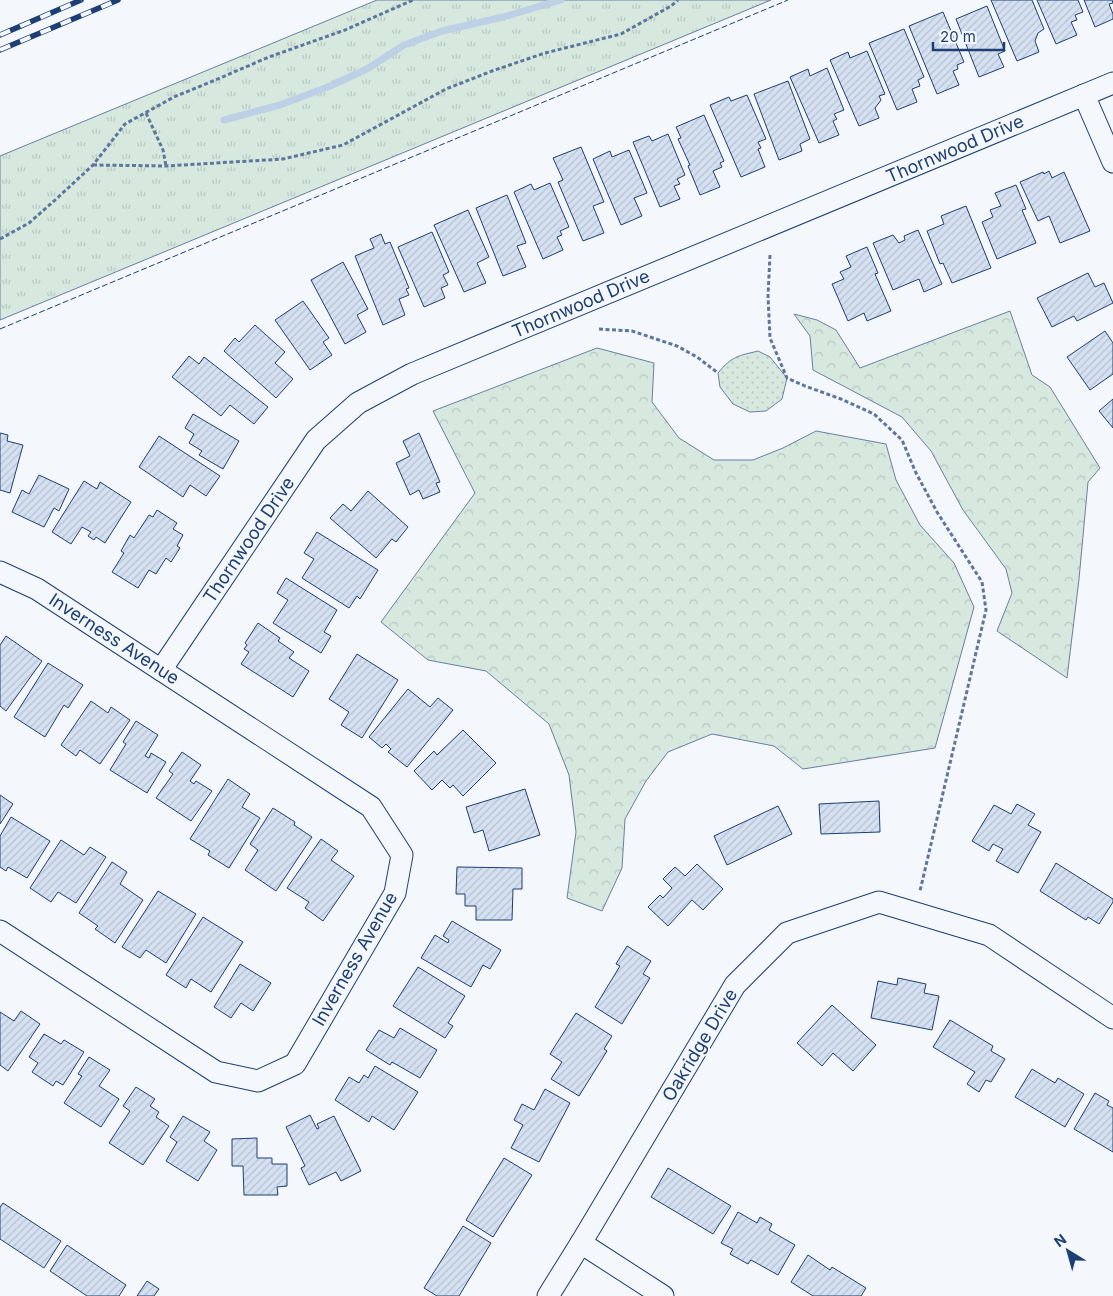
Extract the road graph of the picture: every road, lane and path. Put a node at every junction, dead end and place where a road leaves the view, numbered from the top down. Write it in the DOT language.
graph roads {
  1 [pos="413,0"];
  2 [pos="678,0"];
  3 [pos="1113,83"];
  4 [pos="1084,95"];
  5 [pos="146,113"];
  6 [pos="1113,162"];
  7 [pos="93,164"];
  8 [pos="166,166"];
  9 [pos="0,239"];
  10 [pos="770,255"];
  11 [pos="599,329"];
  12 [pos="718,373"];
  13 [pos="0,572"];
  14 [pos="162,670"];
  15 [pos="918,899"];
  16 [pos="0,931"];
  17 [pos="1113,1018"];
  18 [pos="581,1243"];
  19 [pos="548,1296"];
  20 [pos="663,1296"];
  1 -- 5 [label="path"];
  2 -- 8 [label="path"];
  3 -- 4 [label="street, Thornwood Drive"];
  4 -- 6 [label="street"];
  4 -- 14 [label="street, Thornwood Drive"];
  5 -- 7 [label="path"];
  5 -- 8 [label="path"];
  7 -- 8 [label="path"];
  7 -- 9 [label="path"];
  10 -- 15 [label="path"];
  11 -- 12 [label="path"];
  13 -- 14 [label="street, Inverness Avenue"];
  14 -- 16 [label="street, Inverness Avenue"];
  17 -- 18 [label="street, Oakridge Drive"];
  18 -- 19 [label="street, Oakridge Drive"];
  18 -- 20 [label="street"];
}
